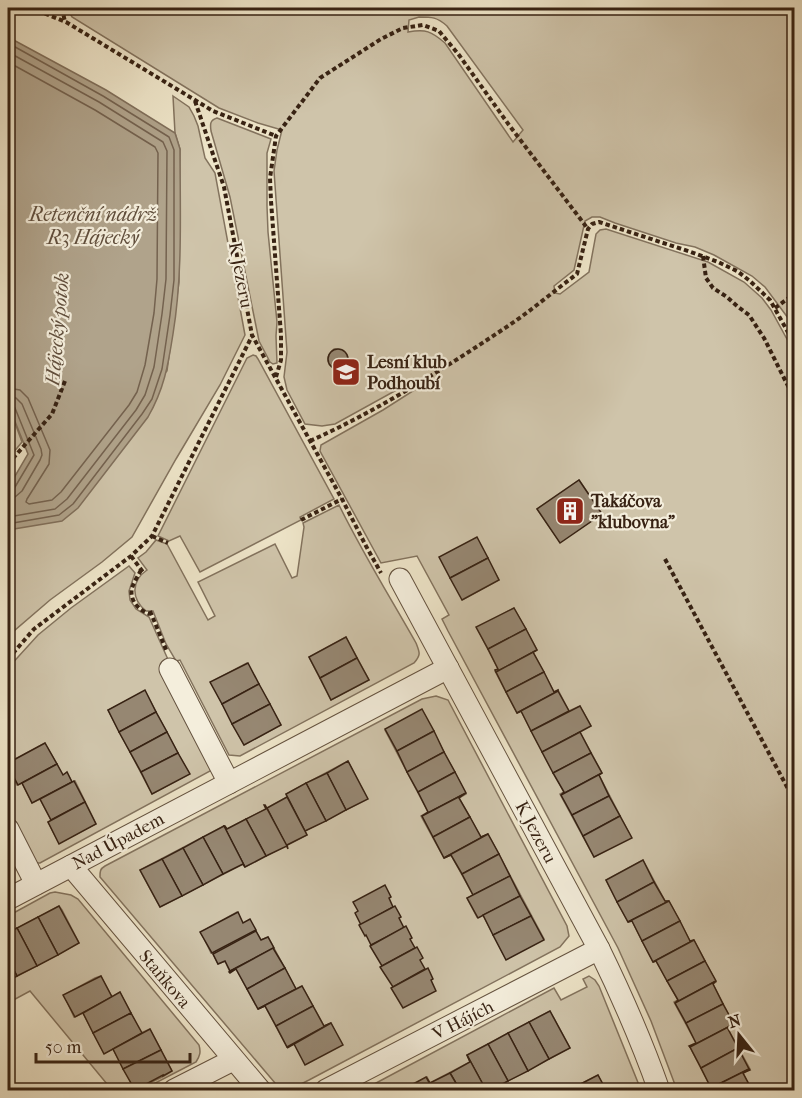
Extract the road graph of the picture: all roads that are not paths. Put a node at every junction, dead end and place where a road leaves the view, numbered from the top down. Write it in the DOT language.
graph roads {
  1 [pos="392,578"];
  2 [pos="448,668"];
  3 [pos="170,669"];
  4 [pos="229,783"];
  5 [pos="8,829"];
  6 [pos="71,866"];
  7 [pos="36,884"];
  8 [pos="8,900"];
  9 [pos="599,949"];
  10 [pos="233,1060"];
  11 [pos="174,1090"];
  12 [pos="260,1090"];
  13 [pos="326,1090"];
  14 [pos="659,1090"];
  1 -- 2 [label="street, K Jezeru"];
  2 -- 4 [label="street, Nad Úpadem"];
  2 -- 9 [label="street, K Jezeru"];
  3 -- 4 [label="street"];
  4 -- 6 [label="street, Nad Úpadem"];
  5 -- 7 [label="street"];
  6 -- 7 [label="street, Nad Úpadem"];
  6 -- 10 [label="street, Staňkova"];
  7 -- 8 [label="street, Nad Úpadem"];
  9 -- 13 [label="street, V Hájích"];
  9 -- 14 [label="street, K Jezeru"];
  10 -- 11 [label="street"];
  10 -- 12 [label="street, Staňkova"];
}
